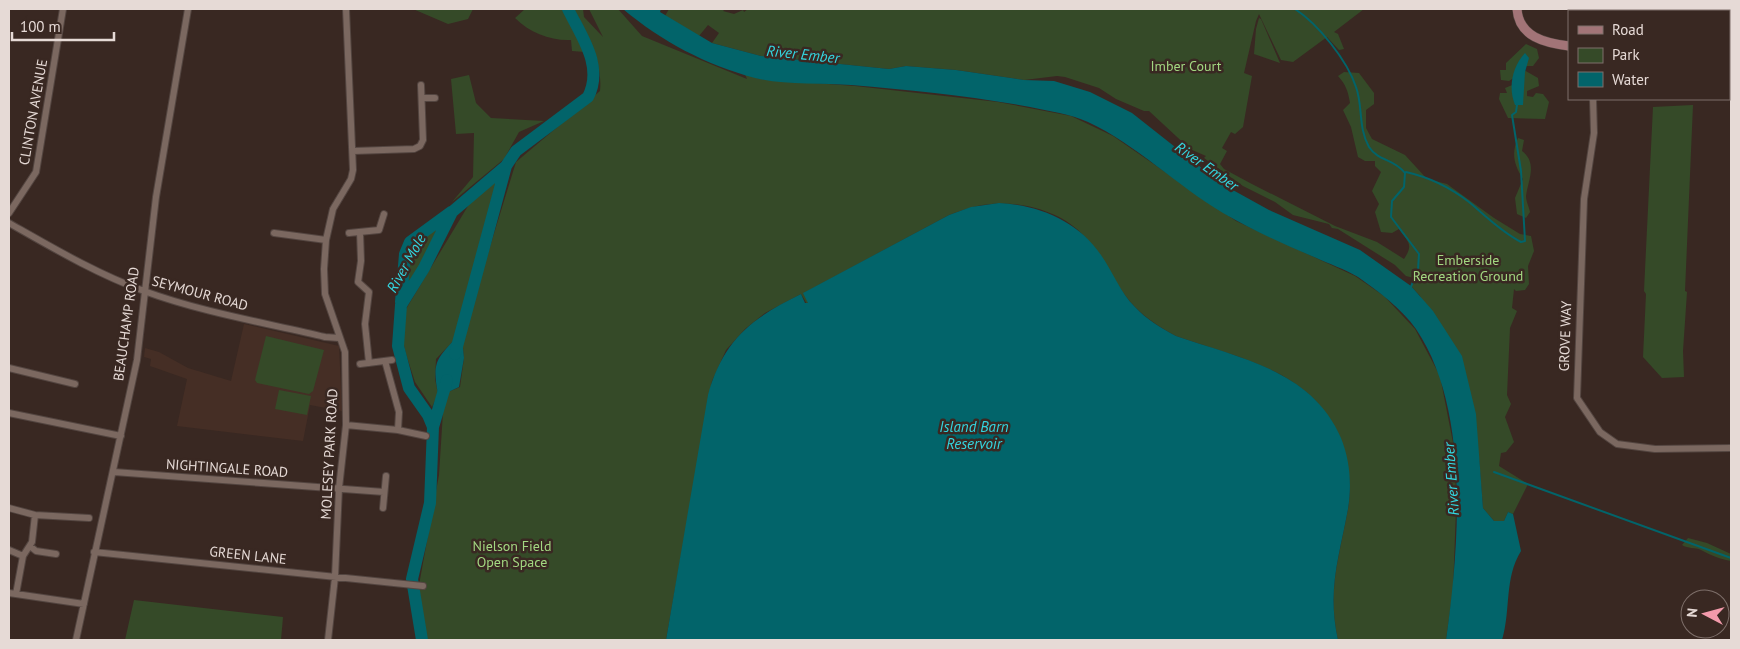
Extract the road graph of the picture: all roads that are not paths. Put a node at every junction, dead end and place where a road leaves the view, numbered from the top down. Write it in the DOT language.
graph roads {
  1 [pos="63,9"];
  2 [pos="188,9"];
  3 [pos="346,9"];
  4 [pos="1517,9"];
  5 [pos="1568,46"];
  6 [pos="421,85"];
  7 [pos="422,98"];
  8 [pos="435,98"];
  9 [pos="1593,100"];
  10 [pos="353,151"];
  11 [pos="9,213"];
  12 [pos="384,214"];
  13 [pos="9,223"];
  14 [pos="360,232"];
  15 [pos="274,233"];
  16 [pos="349,233"];
  17 [pos="326,240"];
  18 [pos="143,291"];
  19 [pos="339,338"];
  20 [pos="369,363"];
  21 [pos="360,364"];
  22 [pos="9,368"];
  23 [pos="74,384"];
  24 [pos="9,413"];
  25 [pos="346,425"];
  26 [pos="398,430"];
  27 [pos="121,436"];
  28 [pos="426,436"];
  29 [pos="1731,448"];
  30 [pos="114,472"];
  31 [pos="386,476"];
  32 [pos="340,488"];
  33 [pos="384,492"];
  34 [pos="9,508"];
  35 [pos="383,508"];
  36 [pos="35,515"];
  37 [pos="89,518"];
  38 [pos="30,546"];
  39 [pos="9,550"];
  40 [pos="94,552"];
  41 [pos="56,554"];
  42 [pos="23,556"];
  43 [pos="335,577"];
  44 [pos="421,586"];
  45 [pos="12,594"];
  46 [pos="84,604"];
  47 [pos="76,640"];
  48 [pos="328,640"];
  1 -- 11 [label="street, CLINTON AVENUE"];
  2 -- 18 [label="street, BEAUCHAMP ROAD"];
  3 -- 10 [label="street, MOLESEY PARK ROAD"];
  4 -- 5 [label="main road"];
  6 -- 7 [label="street"];
  7 -- 8 [label="street"];
  7 -- 10 [label="street"];
  9 -- 29 [label="street, GROVE WAY"];
  10 -- 17 [label="street, MOLESEY PARK ROAD"];
  12 -- 14 [label="street"];
  13 -- 18 [label="street, SEYMOUR ROAD"];
  14 -- 16 [label="street"];
  14 -- 20 [label="street"];
  15 -- 17 [label="street"];
  17 -- 19 [label="street, MOLESEY PARK ROAD"];
  18 -- 19 [label="street, SEYMOUR ROAD"];
  18 -- 27 [label="street, BEAUCHAMP ROAD"];
  19 -- 25 [label="street, MOLESEY PARK ROAD"];
  20 -- 21 [label="street"];
  20 -- 26 [label="street"];
  22 -- 23 [label="street"];
  24 -- 27 [label="street"];
  25 -- 26 [label="street"];
  25 -- 32 [label="street, MOLESEY PARK ROAD"];
  26 -- 28 [label="street"];
  27 -- 30 [label="street, BEAUCHAMP ROAD"];
  30 -- 32 [label="street, NIGHTINGALE ROAD"];
  30 -- 40 [label="street, BEAUCHAMP ROAD"];
  31 -- 33 [label="street"];
  32 -- 33 [label="street, NIGHTINGALE ROAD"];
  32 -- 43 [label="street, MOLESEY PARK ROAD"];
  33 -- 35 [label="street"];
  34 -- 36 [label="street"];
  36 -- 37 [label="street"];
  36 -- 38 [label="street"];
  38 -- 41 [label="street"];
  38 -- 42 [label="street"];
  39 -- 42 [label="street"];
  40 -- 43 [label="street, GREEN LANE"];
  40 -- 46 [label="street, BEAUCHAMP ROAD"];
  42 -- 45 [label="street"];
  43 -- 44 [label="street, GREEN LANE"];
  43 -- 48 [label="street, MOLESEY PARK ROAD"];
  45 -- 46 [label="street"];
  46 -- 47 [label="street, BEAUCHAMP ROAD"];
}
